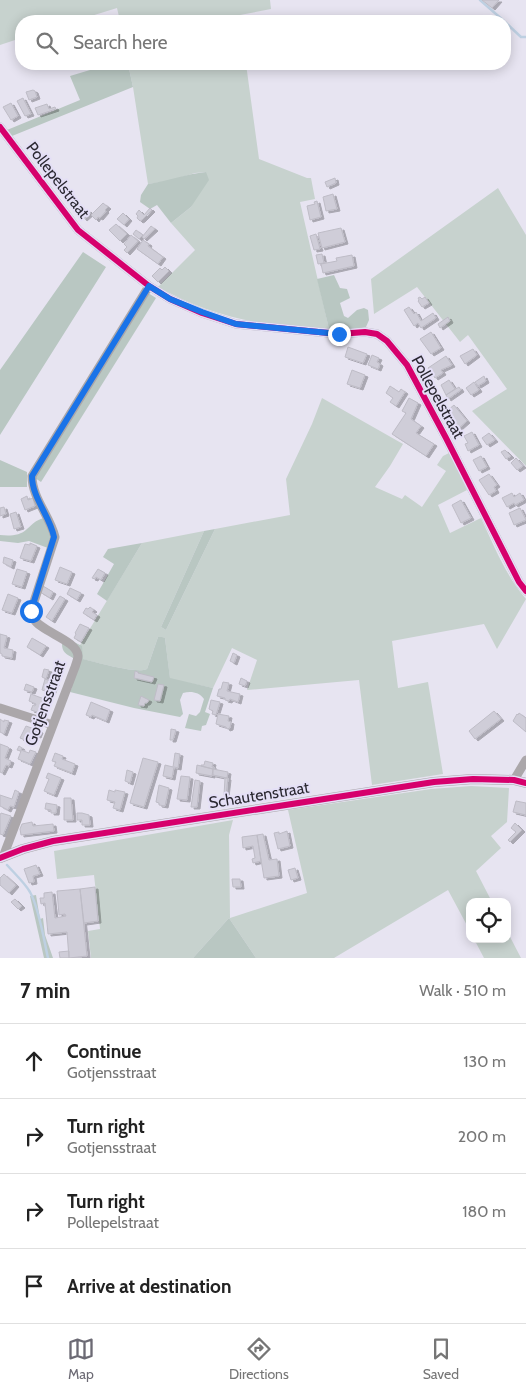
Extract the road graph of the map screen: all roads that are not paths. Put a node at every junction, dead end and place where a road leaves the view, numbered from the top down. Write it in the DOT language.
graph roads {
  1 [pos="0,127"];
  2 [pos="149,286"];
  3 [pos="526,591"];
  4 [pos="0,708"];
  5 [pos="53,725"];
  6 [pos="526,760"];
  7 [pos="514,780"];
  8 [pos="526,783"];
  9 [pos="1,858"];
  1 -- 2 [label="street, Pollepelstraat"];
  2 -- 3 [label="street, Pollepelstraat"];
  2 -- 5 [label="street, Gotjensstraat"];
  4 -- 5 [label="street"];
  5 -- 9 [label="street, Gotjensstraat"];
  6 -- 7 [label="street"];
  7 -- 8 [label="street, Schautenstraat"];
  7 -- 9 [label="street, Schautenstraat"];
}
